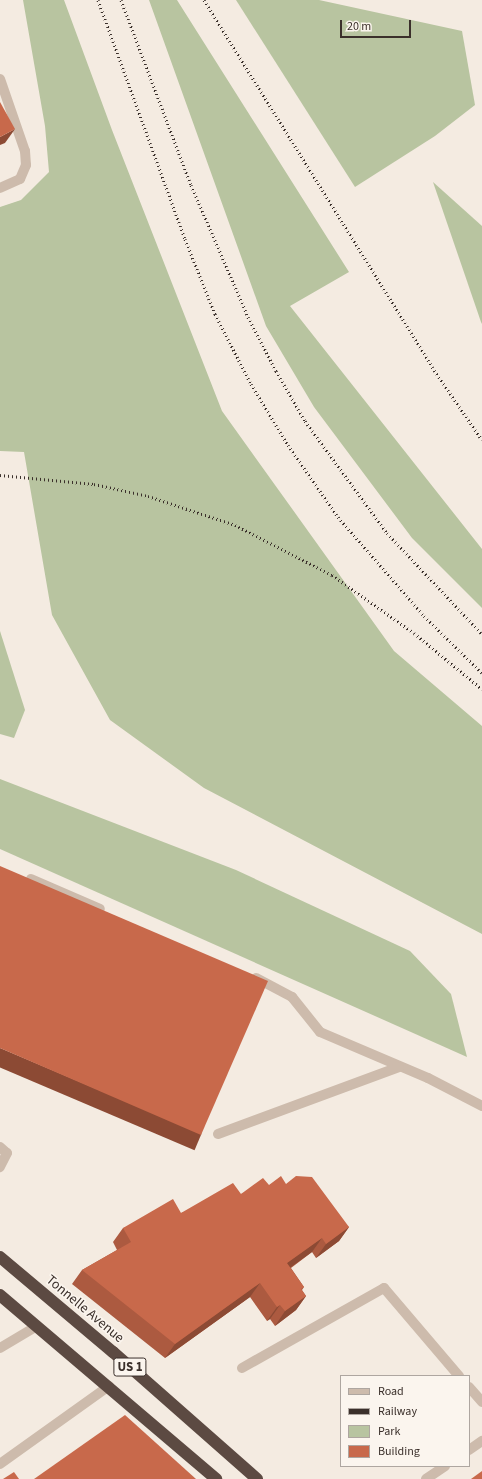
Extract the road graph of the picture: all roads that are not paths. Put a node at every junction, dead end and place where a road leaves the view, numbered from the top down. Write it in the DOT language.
graph roads {
  1 [pos="0,79"];
  2 [pos="0,188"];
  3 [pos="20,875"];
  4 [pos="112,914"];
  5 [pos="250,975"];
  6 [pos="399,1067"];
  7 [pos="482,1106"];
  8 [pos="218,1134"];
  9 [pos="0,1148"];
  10 [pos="0,1167"];
  11 [pos="0,1257"];
  12 [pos="0,1295"];
  13 [pos="37,1326"];
  14 [pos="0,1348"];
  15 [pos="242,1368"];
  16 [pos="458,1375"];
  17 [pos="109,1386"];
  18 [pos="470,1388"];
  19 [pos="482,1402"];
  20 [pos="482,1441"];
  21 [pos="470,1449"];
  22 [pos="0,1464"];
  23 [pos="444,1467"];
  24 [pos="216,1479"];
  25 [pos="257,1479"];
  26 [pos="426,1479"];
  1 -- 2 [label="street"];
  3 -- 4 [label="street"];
  5 -- 6 [label="street"];
  6 -- 7 [label="street"];
  6 -- 8 [label="street"];
  9 -- 10 [label="street"];
  11 -- 25 [label="highway, Tonnelle Avenue / US 1"];
  12 -- 13 [label="highway, US 1"];
  13 -- 14 [label="street"];
  13 -- 17 [label="highway, US 1"];
  15 -- 16 [label="street"];
  17 -- 22 [label="street"];
  17 -- 24 [label="highway, US 1"];
  18 -- 19 [label="street"];
  20 -- 21 [label="street"];
  23 -- 26 [label="street"];
}
